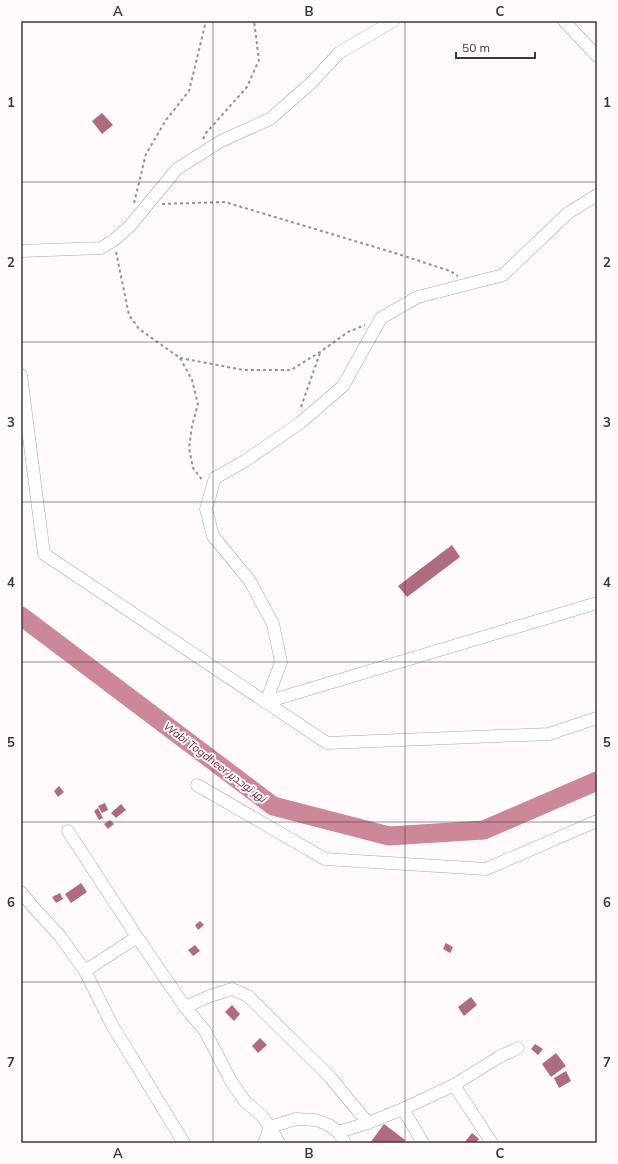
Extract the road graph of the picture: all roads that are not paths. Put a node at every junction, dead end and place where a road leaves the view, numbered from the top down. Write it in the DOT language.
graph roads {
  1 [pos="393,21"];
  2 [pos="564,21"];
  3 [pos="597,56"];
  4 [pos="597,195"];
  5 [pos="21,251"];
  6 [pos="21,375"];
  7 [pos="597,603"];
  8 [pos="266,702"];
  9 [pos="597,718"];
  10 [pos="197,785"];
  11 [pos="597,821"];
  12 [pos="68,831"];
  13 [pos="21,892"];
  14 [pos="137,937"];
  15 [pos="85,971"];
  16 [pos="185,1007"];
  17 [pos="518,1048"];
  18 [pos="454,1085"];
  19 [pos="403,1109"];
  20 [pos="368,1123"];
  21 [pos="270,1128"];
  22 [pos="338,1132"];
  23 [pos="184,1143"];
  24 [pos="264,1143"];
  25 [pos="279,1143"];
  26 [pos="345,1143"];
  27 [pos="423,1143"];
  28 [pos="492,1143"];
  1 -- 5 [label="street"];
  2 -- 3 [label="street"];
  4 -- 8 [label="street"];
  6 -- 8 [label="street"];
  7 -- 8 [label="street"];
  8 -- 9 [label="street"];
  10 -- 11 [label="street"];
  12 -- 14 [label="street"];
  13 -- 15 [label="street"];
  14 -- 15 [label="street"];
  14 -- 16 [label="street"];
  15 -- 23 [label="street"];
  16 -- 20 [label="street"];
  16 -- 21 [label="street"];
  17 -- 18 [label="street"];
  18 -- 19 [label="street"];
  18 -- 28 [label="street"];
  19 -- 20 [label="street"];
  19 -- 27 [label="street"];
  20 -- 22 [label="street"];
  21 -- 22 [label="street"];
  21 -- 24 [label="street"];
  21 -- 25 [label="street"];
  22 -- 26 [label="street"];
}
